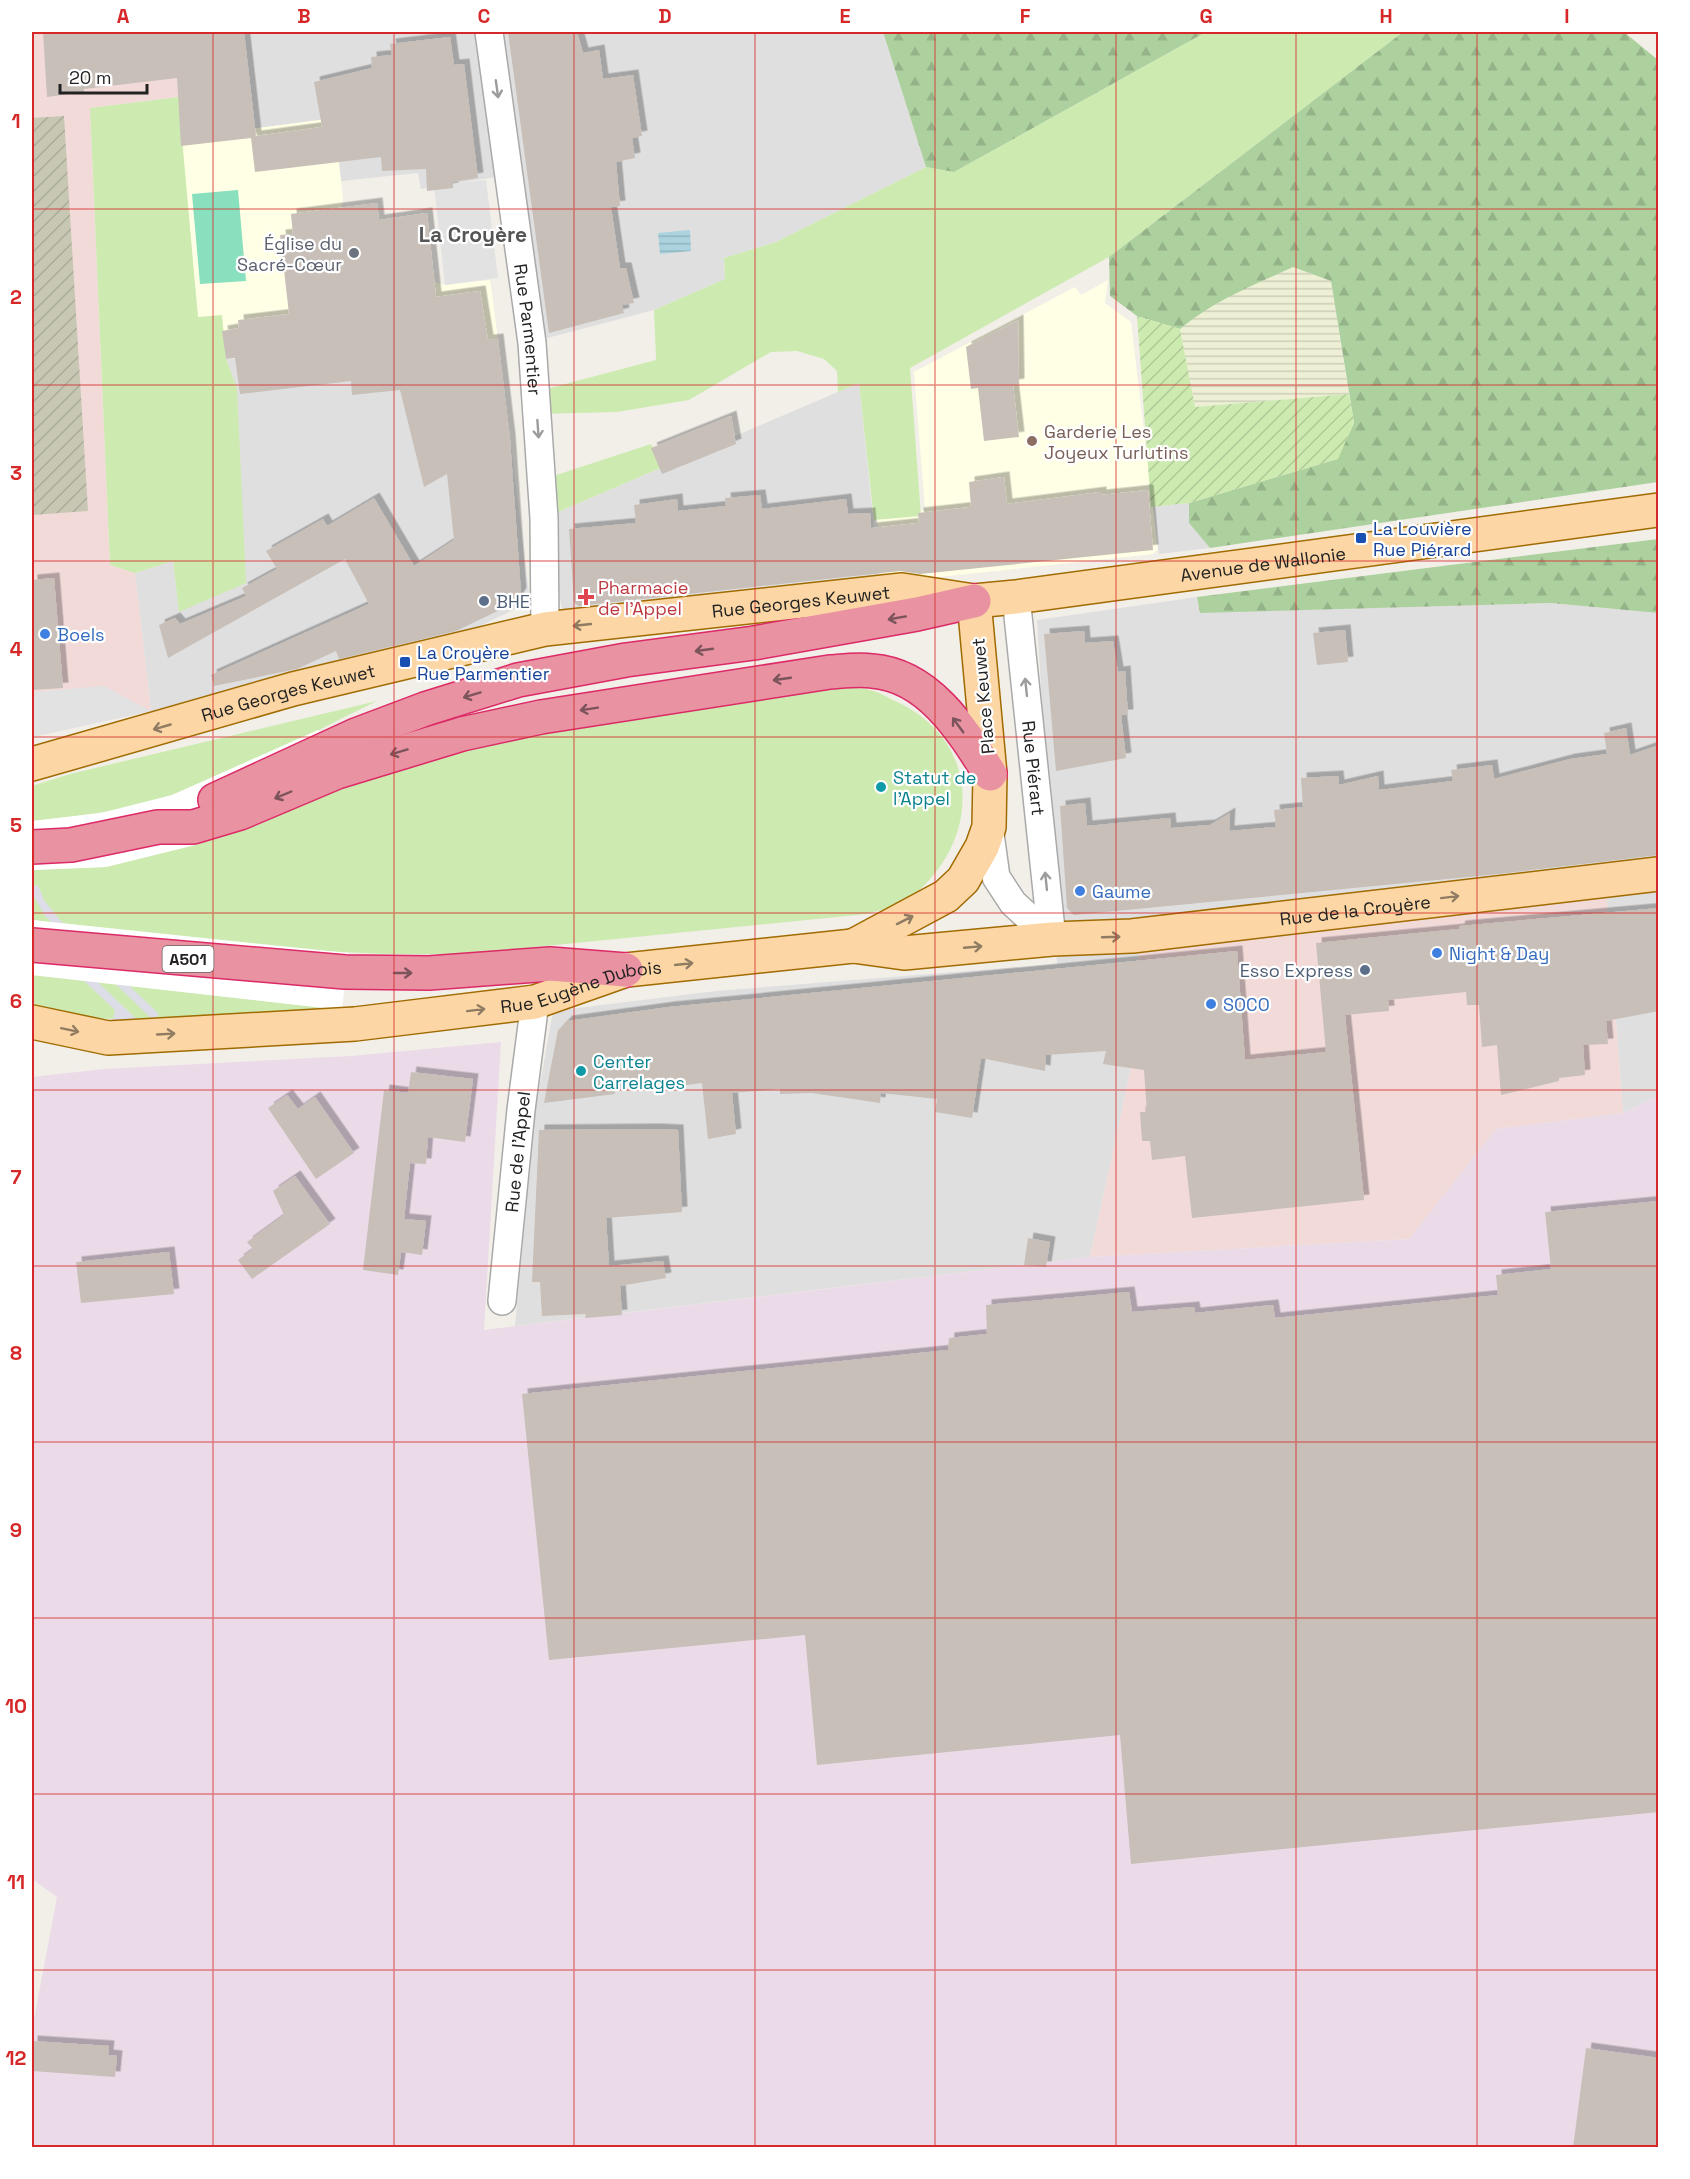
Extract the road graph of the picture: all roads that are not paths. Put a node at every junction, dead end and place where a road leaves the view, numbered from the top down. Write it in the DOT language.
graph roads {
  1 [pos="489,32"];
  2 [pos="1659,510"];
  3 [pos="1016,597"];
  4 [pos="974,601"];
  5 [pos="544,629"];
  6 [pos="332,760"];
  7 [pos="32,764"];
  8 [pos="990,774"];
  9 [pos="989,827"];
  10 [pos="32,847"];
  11 [pos="1659,874"];
  12 [pos="1052,939"];
  13 [pos="32,945"];
  14 [pos="853,946"];
  15 [pos="626,970"];
  16 [pos="535,1002"];
  17 [pos="32,1022"];
  18 [pos="502,1301"];
  1 -- 5 [label="street, Rue Parmentier, one-way"];
  2 -- 3 [label="main road, Avenue de Wallonie"];
  3 -- 4 [label="main road, Avenue de Wallonie"];
  12 -- 3 [label="street, Rue Piérart, one-way"];
  4 -- 5 [label="main road, Rue Georges Keuwet, one-way"];
  4 -- 6 [label="highway, one-way"];
  4 -- 8 [label="main road, Place Keuwet"];
  5 -- 7 [label="main road, Rue Georges Keuwet, one-way"];
  8 -- 6 [label="highway, one-way"];
  6 -- 10 [label="highway, one-way"];
  8 -- 9 [label="main road, Place Keuwet"];
  9 -- 12 [label="street, Place Keuwet"];
  14 -- 9 [label="main road, Place Keuwet, one-way"];
  12 -- 11 [label="main road, Rue de la Croyère, one-way"];
  14 -- 12 [label="main road, Rue Eugène Dubois, one-way"];
  13 -- 15 [label="highway, A501, one-way"];
  15 -- 14 [label="main road, Rue Eugène Dubois, one-way"];
  15 -- 16 [label="main road, Rue Eugène Dubois"];
  17 -- 16 [label="main road, Rue Eugène Dubois, one-way"];
  16 -- 18 [label="street, Rue de l'Appel"];
}
